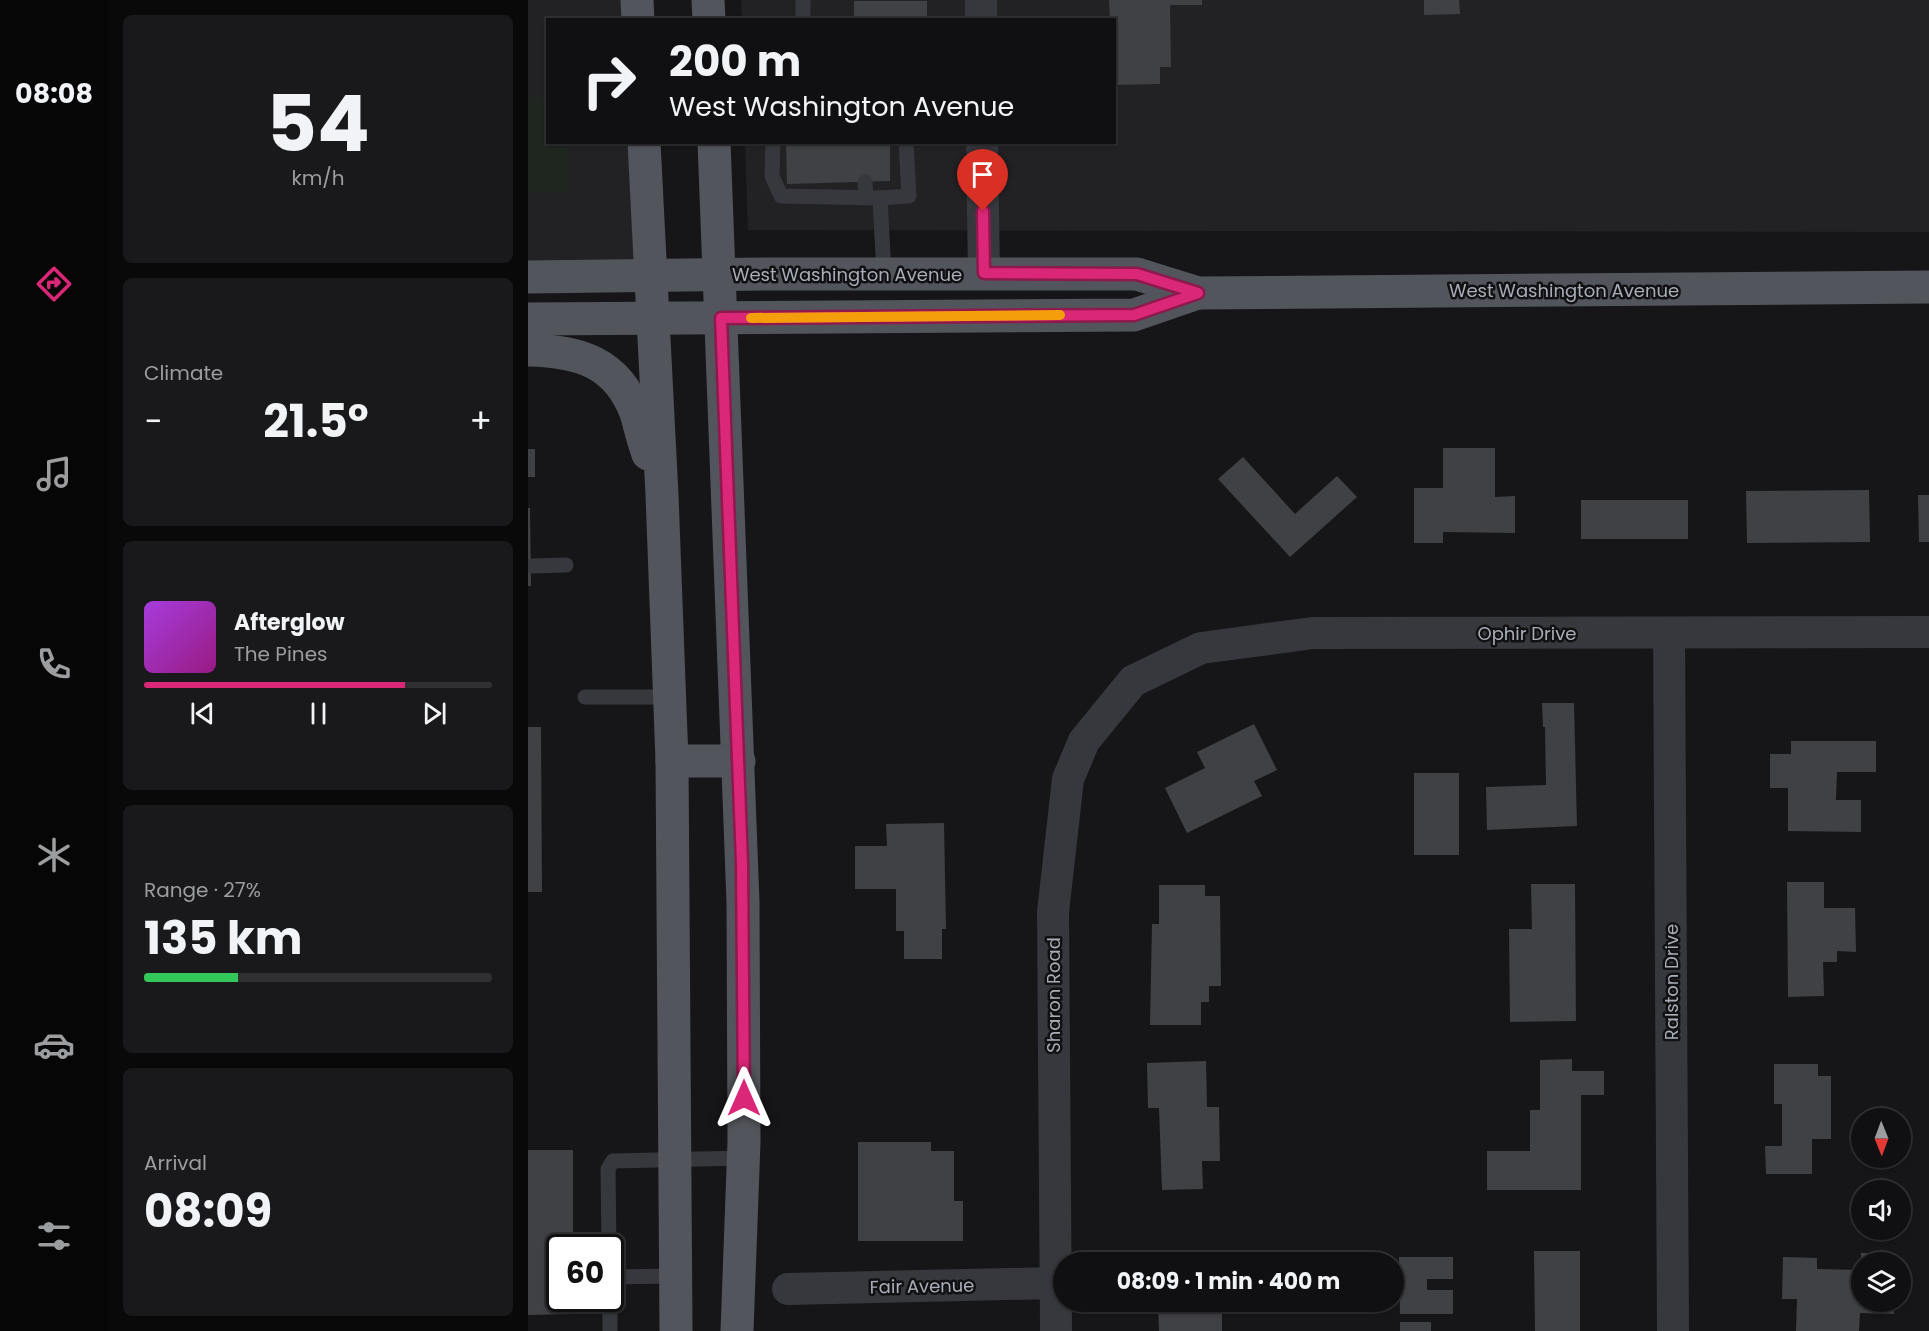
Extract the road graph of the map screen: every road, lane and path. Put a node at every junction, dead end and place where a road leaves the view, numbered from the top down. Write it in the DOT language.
graph roads {
  1 [pos="637,0"];
  2 [pos="708,0"];
  3 [pos="803,0"];
  4 [pos="981,0"];
  5 [pos="638,18"];
  6 [pos="709,18"];
  7 [pos="803,18"];
  8 [pos="981,18"];
  9 [pos="644,144"];
  10 [pos="714,144"];
  11 [pos="772,144"];
  12 [pos="906,144"];
  13 [pos="982,144"];
  14 [pos="866,182"];
  15 [pos="873,198"];
  16 [pos="984,273"];
  17 [pos="885,274"];
  18 [pos="652,275"];
  19 [pos="720,275"];
  20 [pos="528,277"];
  21 [pos="1929,287"];
  22 [pos="1198,293"];
  23 [pos="654,318"];
  24 [pos="721,318"];
  25 [pos="528,320"];
  26 [pos="528,350"];
  27 [pos="662,495"];
  28 [pos="566,565"];
  29 [pos="531,566"];
  30 [pos="1929,632"];
  31 [pos="1669,633"];
  32 [pos="1133,681"];
  33 [pos="585,697"];
  34 [pos="669,697"];
  35 [pos="739,760"];
  36 [pos="672,761"];
  37 [pos="743,1158"];
  38 [pos="675,1159"];
  39 [pos="609,1234"];
  40 [pos="1056,1252"];
  41 [pos="676,1276"];
  42 [pos="624,1277"];
  43 [pos="1053,1283"];
  44 [pos="788,1289"];
  45 [pos="610,1312"];
  46 [pos="1056,1312"];
  47 [pos="610,1331"];
  48 [pos="676,1331"];
  49 [pos="737,1331"];
  50 [pos="1056,1331"];
  51 [pos="1673,1331"];
  1 -- 5 [label="main road"];
  2 -- 6 [label="main road"];
  3 -- 7 [label="lane"];
  4 -- 8 [label="street"];
  9 -- 18 [label="main road"];
  10 -- 19 [label="main road"];
  11 -- 15 [label="lane"];
  12 -- 15 [label="lane"];
  13 -- 16 [label="street"];
  14 -- 15 [label="lane"];
  15 -- 17 [label="lane"];
  16 -- 17 [label="main road, West Washington Avenue"];
  16 -- 22 [label="main road, West Washington Avenue"];
  17 -- 19 [label="main road, West Washington Avenue"];
  18 -- 19 [label="main road, West Washington Avenue"];
  18 -- 20 [label="main road, West Washington Avenue"];
  18 -- 23 [label="main road"];
  19 -- 24 [label="main road"];
  21 -- 22 [label="main road, West Washington Avenue"];
  22 -- 24 [label="main road, West Washington Avenue"];
  23 -- 24 [label="main road, West Washington Avenue"];
  23 -- 25 [label="main road, West Washington Avenue"];
  23 -- 27 [label="main road"];
  24 -- 35 [label="main road"];
  26 -- 27 [label="main road"];
  27 -- 34 [label="main road"];
  28 -- 29 [label="lane"];
  30 -- 31 [label="street, Ophir Drive"];
  31 -- 32 [label="street, Ophir Drive"];
  31 -- 51 [label="street, Ralston Drive"];
  32 -- 40 [label="street, Sharon Road"];
  33 -- 34 [label="lane"];
  34 -- 36 [label="main road"];
  35 -- 36 [label="main road"];
  35 -- 37 [label="main road"];
  36 -- 38 [label="main road"];
  37 -- 38 [label="lane"];
  37 -- 49 [label="main road"];
  38 -- 39 [label="lane"];
  38 -- 41 [label="main road"];
  41 -- 42 [label="lane"];
  41 -- 48 [label="main road"];
  43 -- 44 [label="street, Fair Avenue"];
  45 -- 47 [label="lane"];
  46 -- 50 [label="street, Sharon Road"];
}
